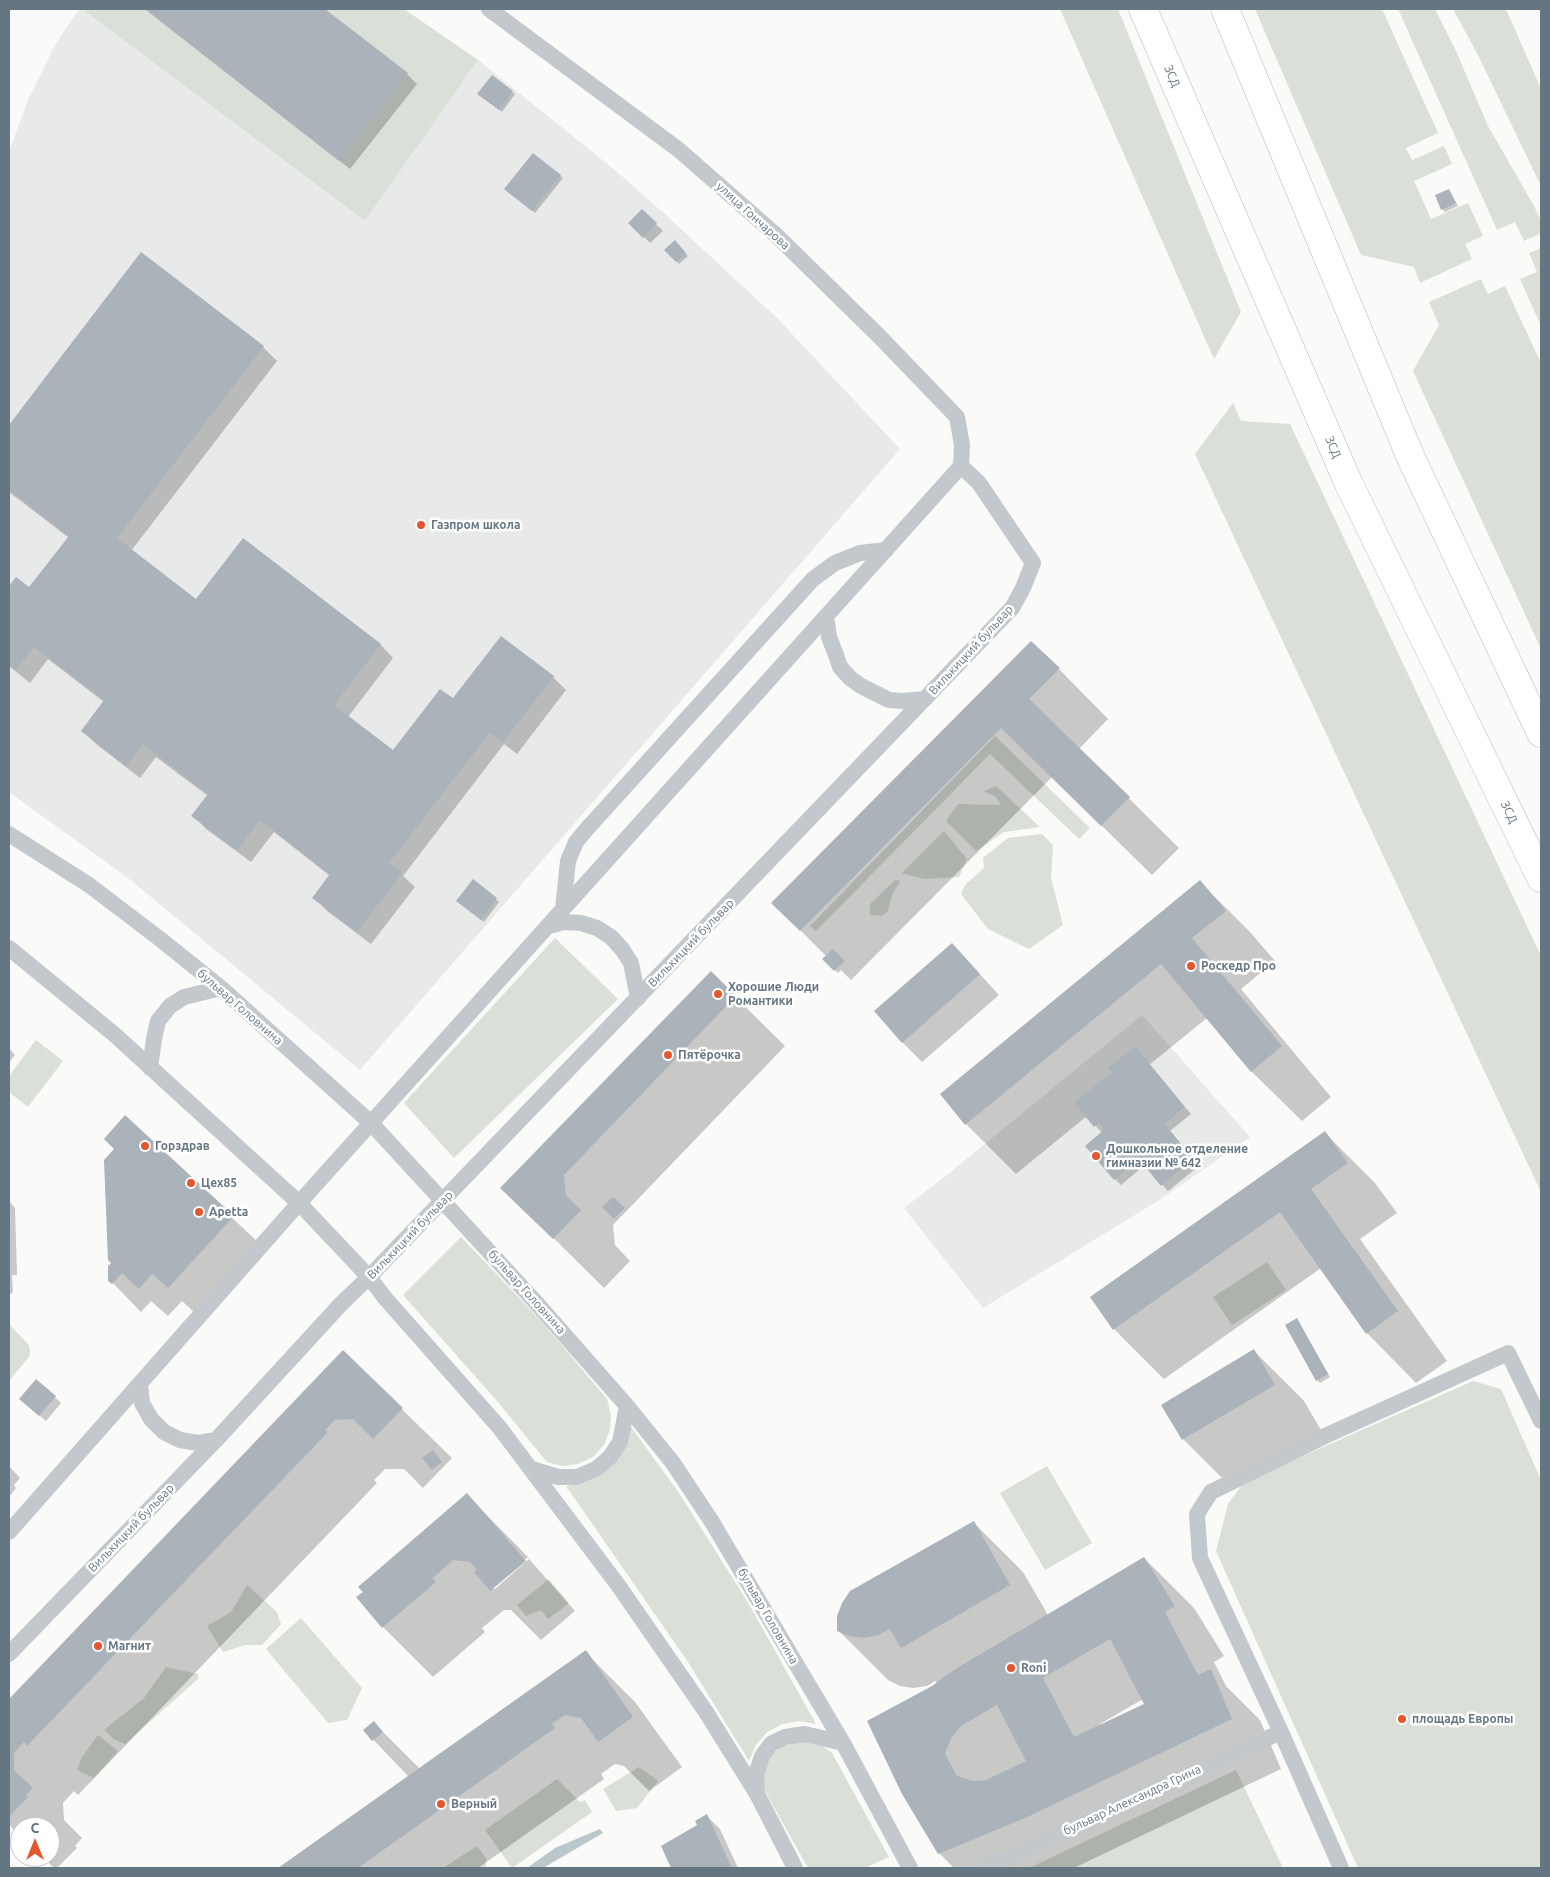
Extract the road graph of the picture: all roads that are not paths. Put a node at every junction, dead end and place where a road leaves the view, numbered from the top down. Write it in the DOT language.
graph roads {
  1 [pos="489,9"];
  2 [pos="1143,9"];
  3 [pos="1225,9"];
  4 [pos="961,466"];
  5 [pos="886,550"];
  6 [pos="826,616"];
  7 [pos="925,699"];
  8 [pos="1541,733"];
  9 [pos="9,834"];
  10 [pos="1541,878"];
  11 [pos="563,909"];
  12 [pos="548,926"];
  13 [pos="9,948"];
  14 [pos="221,988"];
  15 [pos="638,998"];
  16 [pos="150,1068"];
  17 [pos="371,1123"];
  18 [pos="442,1201"];
  19 [pos="299,1202"];
  20 [pos="370,1277"];
  21 [pos="140,1385"];
  22 [pos="627,1406"];
  23 [pos="1541,1421"];
  24 [pos="216,1440"];
  25 [pos="532,1469"];
  26 [pos="9,1532"];
  27 [pos="9,1654"];
  28 [pos="1281,1732"];
  29 [pos="843,1743"];
  30 [pos="757,1794"];
  31 [pos="795,1868"];
  32 [pos="910,1868"];
  33 [pos="984,1868"];
  34 [pos="1340,1868"];
  1 -- 4 [label="street, улица Гончарова"];
  2 -- 10 [label="highway, ЗСД"];
  3 -- 8 [label="highway"];
  4 -- 5 [label="street"];
  4 -- 7 [label="street, Вилькицкий бульвар"];
  5 -- 6 [label="street"];
  5 -- 11 [label="street"];
  6 -- 7 [label="street"];
  6 -- 11 [label="street"];
  7 -- 15 [label="street, Вилькицкий бульвар"];
  9 -- 14 [label="street, бульвар Головнина"];
  11 -- 12 [label="street"];
  12 -- 15 [label="street"];
  12 -- 17 [label="street"];
  13 -- 16 [label="street"];
  14 -- 16 [label="street"];
  14 -- 17 [label="street, бульвар Головнина"];
  15 -- 18 [label="street, Вилькицкий бульвар"];
  16 -- 19 [label="street"];
  17 -- 18 [label="street, бульвар Головнина"];
  17 -- 19 [label="street"];
  18 -- 20 [label="street, Вилькицкий бульвар"];
  18 -- 22 [label="street, бульвар Головнина"];
  19 -- 20 [label="street"];
  19 -- 21 [label="street"];
  20 -- 24 [label="street, Вилькицкий бульвар"];
  20 -- 25 [label="street"];
  21 -- 24 [label="street"];
  21 -- 26 [label="street"];
  22 -- 25 [label="street"];
  22 -- 29 [label="street, бульвар Головнина"];
  23 -- 28 [label="street"];
  24 -- 27 [label="street, Вилькицкий бульвар"];
  25 -- 30 [label="street"];
  28 -- 33 [label="street, бульвар Александра Грина"];
  28 -- 34 [label="street"];
  29 -- 30 [label="street"];
  29 -- 32 [label="street, бульвар Головнина"];
  30 -- 31 [label="street"];
}
